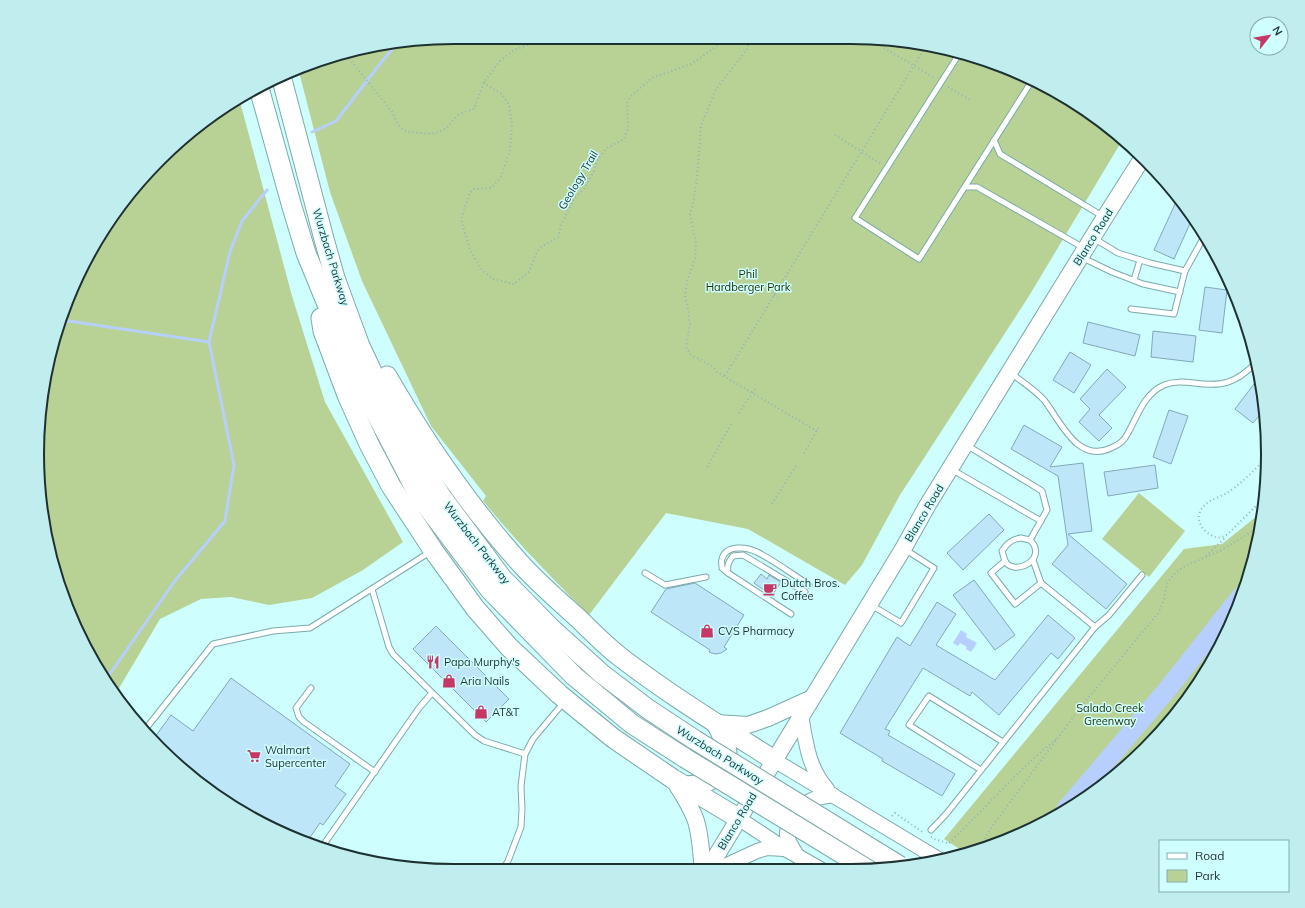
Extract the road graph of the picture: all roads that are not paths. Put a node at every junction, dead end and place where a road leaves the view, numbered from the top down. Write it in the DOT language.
graph roads {
  1 [pos="957,58"];
  2 [pos="282,82"];
  3 [pos="1029,85"];
  4 [pos="260,93"];
  5 [pos="994,140"];
  6 [pos="1139,163"];
  7 [pos="965,187"];
  8 [pos="1105,217"];
  9 [pos="1202,242"];
  10 [pos="1086,248"];
  11 [pos="306,253"];
  12 [pos="1140,260"];
  13 [pos="1186,271"];
  14 [pos="335,278"];
  15 [pos="1134,280"];
  16 [pos="1180,292"];
  17 [pos="1131,309"];
  18 [pos="1251,367"];
  19 [pos="1010,373"];
  20 [pos="966,444"];
  21 [pos="950,469"];
  22 [pos="1041,521"];
  23 [pos="1030,540"];
  24 [pos="903,548"];
  25 [pos="433,550"];
  26 [pos="1033,560"];
  27 [pos="1005,561"];
  28 [pos="645,573"];
  29 [pos="728,574"];
  30 [pos="1142,575"];
  31 [pos="706,577"];
  32 [pos="1041,583"];
  33 [pos="809,585"];
  34 [pos="372,589"];
  35 [pos="805,592"];
  36 [pos="869,604"];
  37 [pos="791,614"];
  38 [pos="1095,627"];
  39 [pos="311,688"];
  40 [pos="432,693"];
  41 [pos="810,699"];
  42 [pos="566,700"];
  43 [pos="801,715"];
  44 [pos="716,723"];
  45 [pos="148,726"];
  46 [pos="1003,742"];
  47 [pos="525,754"];
  48 [pos="774,760"];
  49 [pos="981,770"];
  50 [pos="375,772"];
  51 [pos="679,783"];
  52 [pos="833,795"];
  53 [pos="738,818"];
  54 [pos="931,830"];
  55 [pos="325,843"];
  56 [pos="791,852"];
  57 [pos="933,856"];
  58 [pos="892,861"];
  59 [pos="506,864"];
  60 [pos="702,864"];
  61 [pos="711,864"];
  62 [pos="729,864"];
  63 [pos="812,864"];
  64 [pos="858,864"];
  1 -- 7 [label="lane"];
  2 -- 14 [label="highway, Wurzbach Parkway"];
  3 -- 5 [label="lane"];
  4 -- 11 [label="highway, Wurzbach Parkway"];
  5 -- 7 [label="lane"];
  5 -- 8 [label="lane"];
  6 -- 8 [label="main road, Blanco Road"];
  7 -- 10 [label="lane"];
  8 -- 10 [label="main road, Blanco Road"];
  9 -- 13 [label="lane"];
  10 -- 12 [label="lane"];
  10 -- 15 [label="lane"];
  10 -- 19 [label="main road, Blanco Road"];
  11 -- 25 [label="highway"];
  11 -- 64 [label="highway, Wurzbach Parkway, bridge"];
  12 -- 13 [label="lane"];
  12 -- 15 [label="lane"];
  13 -- 16 [label="lane"];
  14 -- 44 [label="highway"];
  14 -- 58 [label="highway, Wurzbach Parkway, bridge"];
  15 -- 16 [label="lane"];
  16 -- 17 [label="lane"];
  18 -- 19 [label="lane"];
  19 -- 20 [label="main road, Blanco Road"];
  20 -- 21 [label="main road, Blanco Road"];
  20 -- 22 [label="lane"];
  21 -- 22 [label="lane"];
  21 -- 24 [label="main road, Blanco Road"];
  22 -- 23 [label="lane"];
  23 -- 26 [label="lane"];
  23 -- 27 [label="lane"];
  24 -- 36 [label="main road, Blanco Road"];
  24 -- 36 [label="lane"];
  25 -- 34 [label="lane"];
  25 -- 42 [label="highway"];
  26 -- 27 [label="lane"];
  26 -- 32 [label="lane"];
  27 -- 32 [label="lane"];
  28 -- 31 [label="lane"];
  29 -- 33 [label="lane"];
  29 -- 35 [label="lane"];
  29 -- 37 [label="lane"];
  30 -- 38 [label="lane"];
  32 -- 38 [label="lane"];
  34 -- 40 [label="lane"];
  34 -- 45 [label="lane"];
  36 -- 41 [label="main road, Blanco Road"];
  38 -- 46 [label="lane"];
  39 -- 50 [label="lane"];
  40 -- 47 [label="lane"];
  40 -- 50 [label="lane"];
  41 -- 43 [label="main road, Blanco Road"];
  41 -- 44 [label="main road"];
  42 -- 47 [label="lane"];
  42 -- 51 [label="highway"];
  43 -- 48 [label="main road, Blanco Road"];
  43 -- 52 [label="street"];
  44 -- 48 [label="highway"];
  44 -- 51 [label="highway"];
  46 -- 49 [label="lane"];
  46 -- 49 [label="lane"];
  47 -- 59 [label="lane"];
  48 -- 52 [label="street"];
  48 -- 53 [label="main road, Blanco Road"];
  49 -- 54 [label="lane"];
  50 -- 55 [label="lane"];
  51 -- 53 [label="highway"];
  51 -- 60 [label="main road"];
  52 -- 56 [label="street"];
  52 -- 57 [label="street"];
  53 -- 56 [label="street"];
  53 -- 61 [label="main road, Blanco Road"];
  56 -- 62 [label="street"];
  56 -- 63 [label="street"];
}
